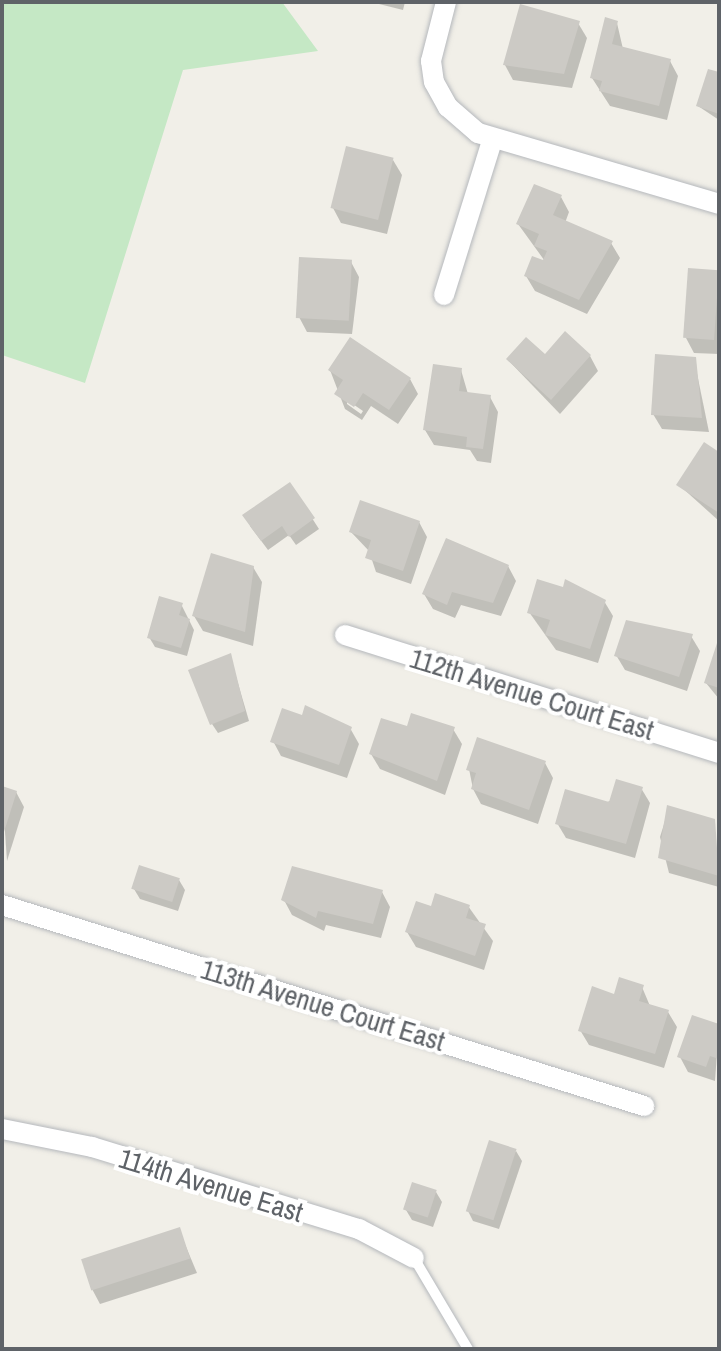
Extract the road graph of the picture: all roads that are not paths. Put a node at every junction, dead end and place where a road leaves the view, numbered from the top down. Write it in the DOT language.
graph roads {
  1 [pos="446,2"];
  2 [pos="493,138"];
  3 [pos="719,204"];
  4 [pos="444,295"];
  5 [pos="345,635"];
  6 [pos="719,753"];
  7 [pos="2,905"];
  8 [pos="644,1106"];
  9 [pos="2,1129"];
  10 [pos="414,1258"];
  11 [pos="468,1349"];
  1 -- 2 [label="street"];
  2 -- 3 [label="street"];
  2 -- 4 [label="street"];
  5 -- 6 [label="street, 112th Avenue Court East"];
  7 -- 8 [label="street, 113th Avenue Court East"];
  9 -- 10 [label="street, 114th Avenue East"];
  10 -- 11 [label="lane"];
}
